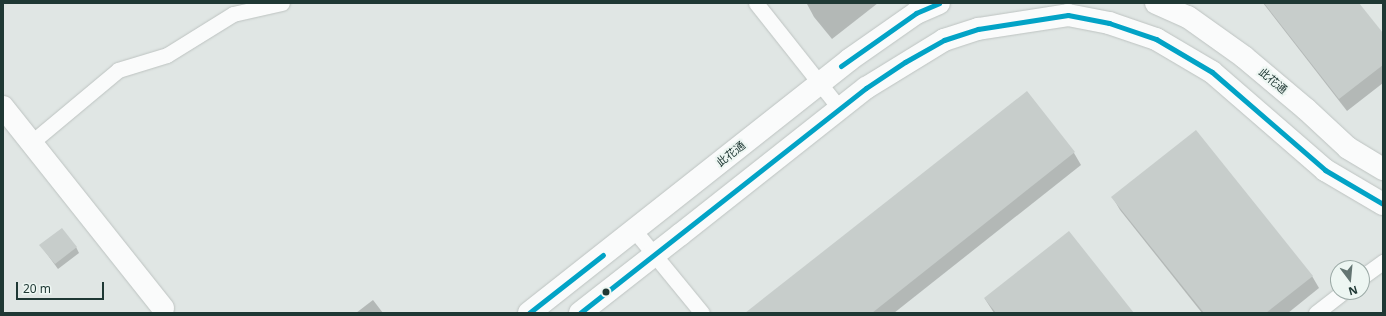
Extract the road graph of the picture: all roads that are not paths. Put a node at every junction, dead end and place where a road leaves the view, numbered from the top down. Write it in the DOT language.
graph roads {
  1 [pos="282,3"];
  2 [pos="756,3"];
  3 [pos="939,3"];
  4 [pos="1156,3"];
  5 [pos="820,84"];
  6 [pos="3,107"];
  7 [pos="840,108"];
  8 [pos="32,142"];
  9 [pos="1383,169"];
  10 [pos="1383,204"];
  11 [pos="634,230"];
  12 [pos="654,255"];
  13 [pos="1383,262"];
  14 [pos="1370,271"];
  15 [pos="1333,300"];
  16 [pos="163,308"];
  17 [pos="529,313"];
  18 [pos="580,313"];
  19 [pos="702,313"];
  20 [pos="1316,313"];
  1 -- 8 [label="lane"];
  2 -- 5 [label="lane"];
  3 -- 5 [label="street, 此花通"];
  4 -- 9 [label="street, 此花通"];
  5 -- 7 [label="lane"];
  5 -- 11 [label="street, 此花通"];
  6 -- 8 [label="street"];
  7 -- 10 [label="street"];
  7 -- 12 [label="street"];
  8 -- 16 [label="street"];
  11 -- 12 [label="lane"];
  11 -- 17 [label="street, 此花通"];
  12 -- 18 [label="street"];
  12 -- 19 [label="lane"];
  13 -- 14 [label="lane"];
  15 -- 20 [label="lane"];
}
